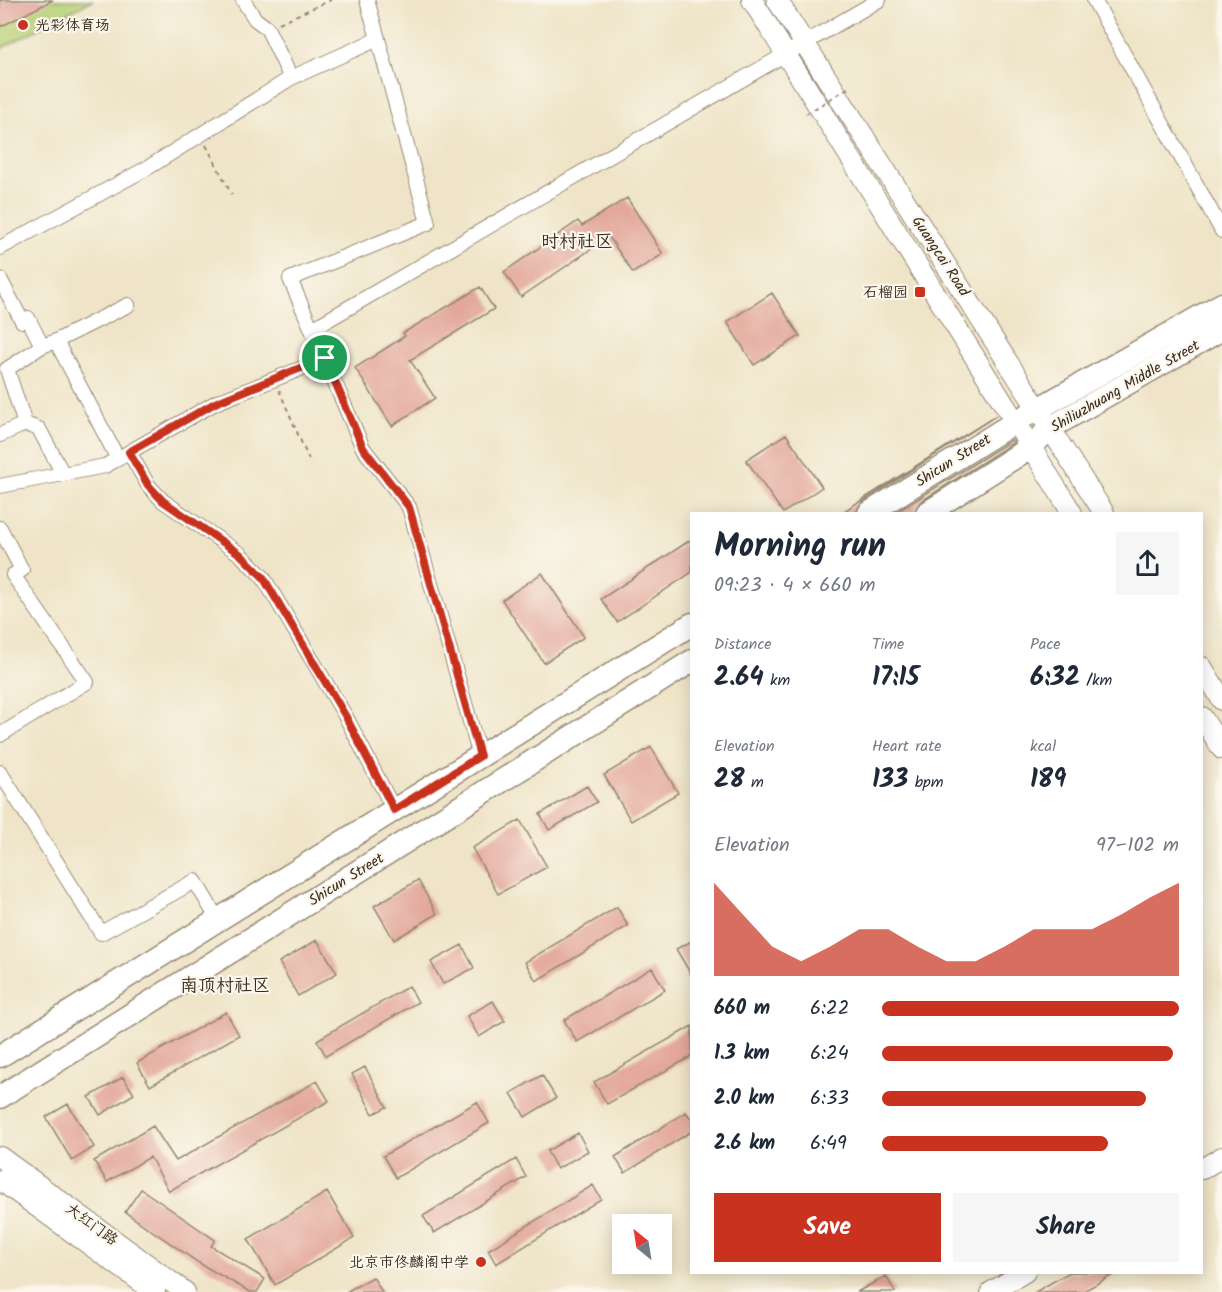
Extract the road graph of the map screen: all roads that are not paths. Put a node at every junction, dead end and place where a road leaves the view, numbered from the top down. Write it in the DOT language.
graph roads {
  1 [pos="243,0"];
  2 [pos="367,0"];
  3 [pos="752,0"];
  4 [pos="777,0"];
  5 [pos="879,0"];
  6 [pos="1094,0"];
  7 [pos="378,39"];
  8 [pos="804,44"];
  9 [pos="786,54"];
  10 [pos="291,78"];
  11 [pos="1222,231"];
  12 [pos="0,248"];
  13 [pos="0,279"];
  14 [pos="1222,304"];
  15 [pos="128,305"];
  16 [pos="312,329"];
  17 [pos="1222,330"];
  18 [pos="56,341"];
  19 [pos="42,346"];
  20 [pos="325,358"];
  21 [pos="1038,409"];
  22 [pos="1015,422"];
  23 [pos="25,424"];
  24 [pos="1050,428"];
  25 [pos="0,435"];
  26 [pos="1031,447"];
  27 [pos="123,455"];
  28 [pos="63,474"];
  29 [pos="0,486"];
  30 [pos="871,512"];
  31 [pos="929,512"];
  32 [pos="1071,512"];
  33 [pos="1103,512"];
  34 [pos="0,528"];
  35 [pos="690,625"];
  36 [pos="690,662"];
  37 [pos="1203,669"];
  38 [pos="1222,700"];
  39 [pos="1203,719"];
  40 [pos="0,735"];
  41 [pos="1222,749"];
  42 [pos="480,756"];
  43 [pos="0,771"];
  44 [pos="394,810"];
  45 [pos="218,920"];
  46 [pos="0,1056"];
  47 [pos="0,1097"];
  48 [pos="0,1157"];
  49 [pos="1222,1157"];
  50 [pos="1203,1168"];
  51 [pos="0,1180"];
  52 [pos="1022,1274"];
  53 [pos="155,1292"];
  54 [pos="185,1292"];
  55 [pos="991,1292"];
  1 -- 10 [label="street"];
  2 -- 7 [label="street"];
  3 -- 9 [label="main road, Guangcai Road"];
  4 -- 8 [label="main road, Guangcai Road"];
  5 -- 8 [label="street"];
  6 -- 11 [label="street"];
  7 -- 10 [label="street"];
  7 -- 16 [label="street"];
  8 -- 9 [label="street"];
  8 -- 21 [label="main road, Guangcai Road"];
  9 -- 16 [label="street"];
  9 -- 22 [label="main road, Guangcai Road"];
  10 -- 12 [label="street"];
  13 -- 19 [label="street"];
  14 -- 21 [label="main road, Shiliuzhuang Middle Street"];
  15 -- 18 [label="street"];
  16 -- 20 [label="street"];
  17 -- 24 [label="main road, Shiliuzhuang Middle Street"];
  18 -- 19 [label="street"];
  18 -- 27 [label="street"];
  19 -- 23 [label="street"];
  20 -- 27 [label="street"];
  20 -- 42 [label="street"];
  21 -- 22 [label="main road, Shicun Street"];
  21 -- 24 [label="main road, Guangcai Road"];
  22 -- 26 [label="main road, Guangcai Road"];
  22 -- 30 [label="main road, Shicun Street"];
  23 -- 25 [label="street"];
  23 -- 28 [label="street"];
  24 -- 26 [label="main road, Shiliuzhuang Middle Street"];
  24 -- 33 [label="main road, Guangcai Road"];
  26 -- 31 [label="main road, Shicun Street"];
  26 -- 32 [label="main road, Guangcai Road"];
  27 -- 28 [label="street"];
  27 -- 44 [label="street"];
  28 -- 29 [label="street"];
  34 -- 40 [label="street"];
  35 -- 42 [label="main road"];
  36 -- 47 [label="main road, Shicun Street"];
  37 -- 38 [label="main road"];
  39 -- 41 [label="main road"];
  42 -- 44 [label="main road"];
  43 -- 45 [label="street"];
  44 -- 45 [label="main road"];
  45 -- 46 [label="main road"];
  48 -- 54 [label="main road, 大红门路"];
  49 -- 50 [label="main road"];
  51 -- 53 [label="main road, 大红门路"];
  52 -- 55 [label="main road"];
}
